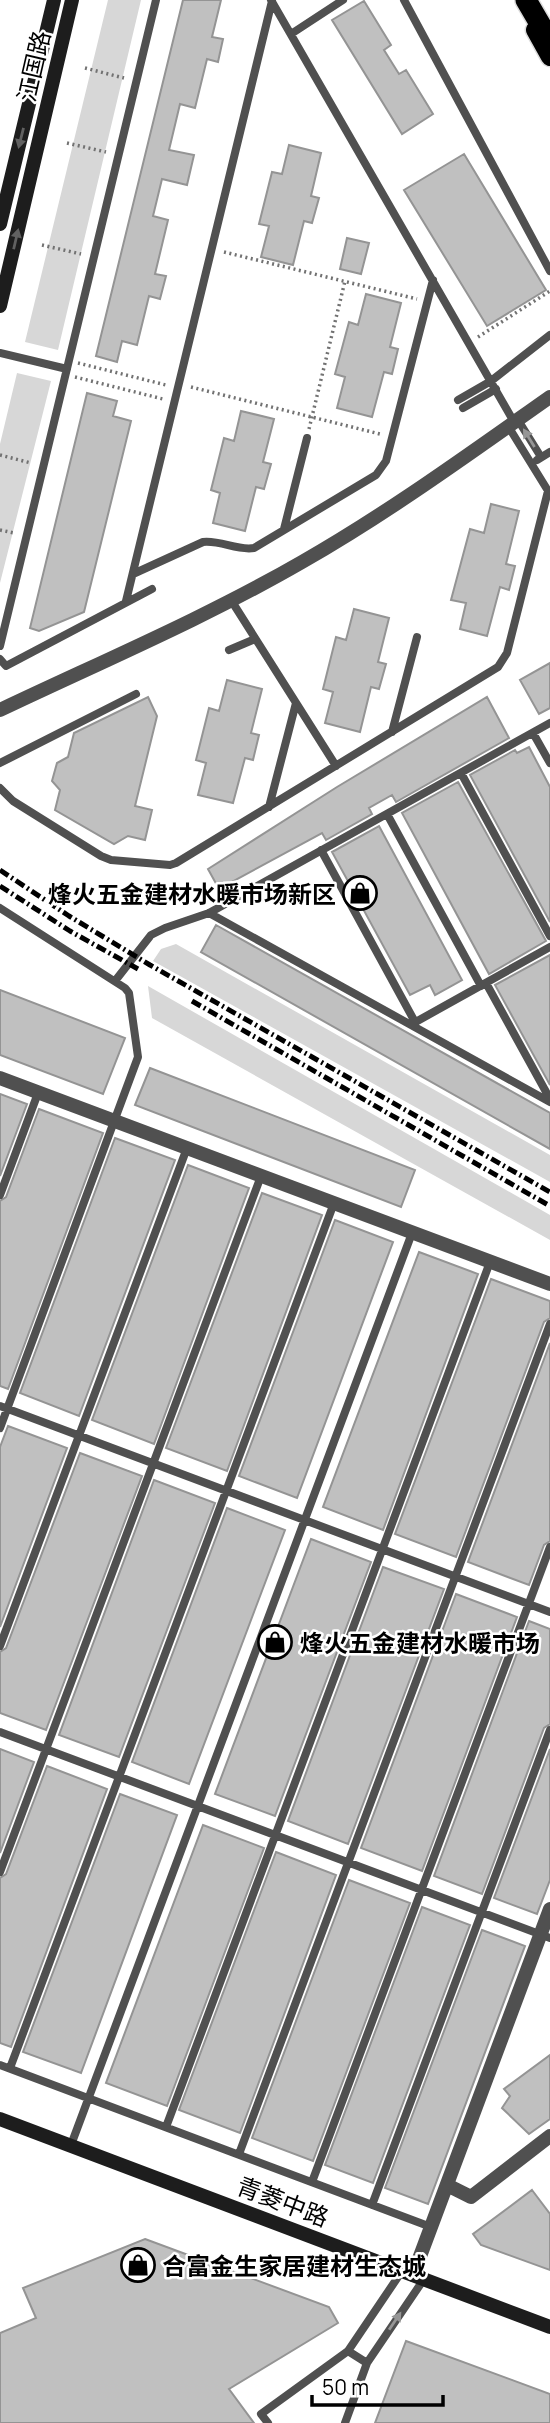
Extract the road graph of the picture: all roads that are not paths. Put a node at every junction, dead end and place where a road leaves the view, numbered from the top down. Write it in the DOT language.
graph roads {
  1 [pos="54,0"];
  2 [pos="72,0"];
  3 [pos="156,0"];
  4 [pos="344,0"];
  5 [pos="404,0"];
  6 [pos="517,0"];
  7 [pos="526,0"];
  8 [pos="271,1"];
  9 [pos="290,34"];
  10 [pos="550,41"];
  11 [pos="550,57"];
  12 [pos="0,225"];
  13 [pos="550,271"];
  14 [pos="433,280"];
  15 [pos="0,306"];
  16 [pos="550,335"];
  17 [pos="0,353"];
  18 [pos="67,368"];
  19 [pos="493,385"];
  20 [pos="550,397"];
  21 [pos="460,404"];
  22 [pos="513,422"];
  23 [pos="307,438"];
  24 [pos="550,452"];
  25 [pos="541,457"];
  26 [pos="531,463"];
  27 [pos="549,493"];
  28 [pos="284,529"];
  29 [pos="133,574"];
  30 [pos="152,589"];
  31 [pos="231,600"];
  32 [pos="127,601"];
  33 [pos="417,637"];
  34 [pos="255,639"];
  35 [pos="0,646"];
  36 [pos="229,650"];
  37 [pos="1,661"];
  38 [pos="136,694"];
  39 [pos="296,703"];
  40 [pos="0,710"];
  41 [pos="550,723"];
  42 [pos="392,733"];
  43 [pos="533,733"];
  44 [pos="0,763"];
  45 [pos="550,763"];
  46 [pos="336,766"];
  47 [pos="461,773"];
  48 [pos="0,788"];
  49 [pos="269,807"];
  50 [pos="387,814"];
  51 [pos="321,850"];
  52 [pos="0,908"];
  53 [pos="209,913"];
  54 [pos="550,936"];
  55 [pos="550,947"];
  56 [pos="115,981"];
  57 [pos="484,984"];
  58 [pos="413,1023"];
  59 [pos="0,1078"];
  60 [pos="38,1093"];
  61 [pos="550,1100"];
  62 [pos="115,1121"];
  63 [pos="187,1148"];
  64 [pos="261,1176"];
  65 [pos="0,1195"];
  66 [pos="334,1203"];
  67 [pos="412,1233"];
  68 [pos="490,1262"];
  69 [pos="550,1284"];
  70 [pos="550,1324"];
  71 [pos="4,1407"];
  72 [pos="0,1427"];
  73 [pos="79,1436"];
  74 [pos="153,1463"];
  75 [pos="226,1491"];
  76 [pos="305,1520"];
  77 [pos="550,1547"];
  78 [pos="383,1549"];
  79 [pos="456,1577"];
  80 [pos="528,1604"];
  81 [pos="550,1612"];
  82 [pos="0,1646"];
  83 [pos="550,1730"];
  84 [pos="0,1732"];
  85 [pos="46,1749"];
  86 [pos="119,1777"];
  87 [pos="197,1806"];
  88 [pos="275,1835"];
  89 [pos="348,1863"];
  90 [pos="0,1872"];
  91 [pos="421,1890"];
  92 [pos="550,1909"];
  93 [pos="482,1912"];
  94 [pos="545,1936"];
  95 [pos="0,2065"];
  96 [pos="10,2068"];
  97 [pos="88,2098"];
  98 [pos="0,2119"];
  99 [pos="166,2127"];
  100 [pos="550,2136"];
  101 [pos="71,2145"];
  102 [pos="239,2154"];
  103 [pos="312,2182"];
  104 [pos="447,2185"];
  105 [pos="372,2205"];
  106 [pos="431,2227"];
  107 [pos="413,2275"];
  108 [pos="550,2327"];
  109 [pos="348,2351"];
  110 [pos="367,2363"];
  111 [pos="263,2421"];
  112 [pos="345,2423"];
  1 -- 12 [label="street, 江国路, one-way"];
  15 -- 2 [label="street, 江国路, one-way"];
  3 -- 18 [label="lane"];
  4 -- 9 [label="lane"];
  5 -- 13 [label="lane"];
  6 -- 11 [label="main road"];
  7 -- 10 [label="highway"];
  8 -- 9 [label="lane"];
  8 -- 29 [label="lane"];
  9 -- 14 [label="lane"];
  14 -- 19 [label="lane"];
  14 -- 28 [label="lane"];
  16 -- 19 [label="lane"];
  17 -- 18 [label="lane"];
  18 -- 35 [label="lane"];
  19 -- 21 [label="lane"];
  19 -- 22 [label="lane"];
  20 -- 22 [label="street"];
  25 -- 22 [label="lane, one-way"];
  22 -- 26 [label="lane"];
  22 -- 31 [label="street"];
  23 -- 28 [label="lane"];
  24 -- 25 [label="lane"];
  25 -- 26 [label="lane"];
  26 -- 27 [label="lane"];
  27 -- 42 [label="lane"];
  28 -- 29 [label="lane"];
  29 -- 32 [label="lane"];
  30 -- 32 [label="lane"];
  31 -- 34 [label="lane"];
  31 -- 40 [label="street"];
  32 -- 37 [label="lane"];
  33 -- 42 [label="lane"];
  34 -- 36 [label="lane"];
  34 -- 39 [label="lane"];
  38 -- 44 [label="lane"];
  39 -- 46 [label="lane"];
  39 -- 49 [label="lane"];
  41 -- 43 [label="lane"];
  42 -- 46 [label="lane"];
  43 -- 45 [label="lane"];
  43 -- 47 [label="lane"];
  46 -- 49 [label="lane"];
  47 -- 50 [label="lane"];
  47 -- 54 [label="lane"];
  48 -- 49 [label="lane"];
  50 -- 51 [label="lane"];
  50 -- 57 [label="lane"];
  51 -- 53 [label="lane"];
  51 -- 58 [label="lane"];
  52 -- 56 [label="lane"];
  53 -- 56 [label="lane"];
  53 -- 58 [label="lane"];
  55 -- 57 [label="lane"];
  56 -- 62 [label="lane"];
  57 -- 58 [label="lane"];
  57 -- 61 [label="lane"];
  58 -- 61 [label="lane"];
  59 -- 60 [label="street"];
  60 -- 62 [label="street"];
  60 -- 65 [label="lane"];
  62 -- 63 [label="street"];
  62 -- 71 [label="lane"];
  63 -- 64 [label="street"];
  63 -- 73 [label="lane"];
  64 -- 66 [label="street"];
  64 -- 74 [label="lane"];
  66 -- 67 [label="street"];
  66 -- 75 [label="lane"];
  67 -- 68 [label="street"];
  67 -- 76 [label="lane"];
  68 -- 69 [label="street"];
  68 -- 78 [label="lane"];
  70 -- 79 [label="lane"];
  71 -- 72 [label="lane"];
  71 -- 73 [label="lane"];
  73 -- 74 [label="lane"];
  73 -- 82 [label="lane"];
  74 -- 75 [label="lane"];
  74 -- 85 [label="lane"];
  75 -- 76 [label="lane"];
  75 -- 86 [label="lane"];
  76 -- 78 [label="lane"];
  76 -- 87 [label="lane"];
  77 -- 80 [label="lane"];
  78 -- 79 [label="lane"];
  78 -- 88 [label="lane"];
  79 -- 80 [label="lane"];
  79 -- 89 [label="lane"];
  80 -- 81 [label="lane"];
  80 -- 91 [label="lane"];
  83 -- 93 [label="lane"];
  84 -- 85 [label="lane"];
  85 -- 86 [label="lane"];
  85 -- 90 [label="lane"];
  86 -- 87 [label="lane"];
  86 -- 96 [label="lane"];
  87 -- 88 [label="lane"];
  87 -- 97 [label="lane"];
  88 -- 89 [label="lane"];
  88 -- 99 [label="lane"];
  89 -- 91 [label="lane"];
  89 -- 102 [label="lane"];
  91 -- 93 [label="lane"];
  91 -- 103 [label="lane"];
  92 -- 94 [label="street"];
  93 -- 94 [label="lane"];
  93 -- 105 [label="lane"];
  94 -- 104 [label="street"];
  95 -- 96 [label="lane"];
  96 -- 97 [label="lane"];
  97 -- 99 [label="lane"];
  97 -- 101 [label="lane"];
  98 -- 101 [label="street, 青菱中路"];
  99 -- 102 [label="lane"];
  100 -- 104 [label="street"];
  101 -- 107 [label="street, 青菱中路"];
  102 -- 103 [label="lane"];
  103 -- 105 [label="lane"];
  104 -- 106 [label="street"];
  105 -- 106 [label="lane"];
  106 -- 107 [label="street"];
  107 -- 108 [label="street, 青菱中路"];
  107 -- 109 [label="lane"];
  110 -- 107 [label="lane, one-way"];
  109 -- 110 [label="lane"];
  109 -- 111 [label="lane"];
  110 -- 112 [label="lane"];
}
